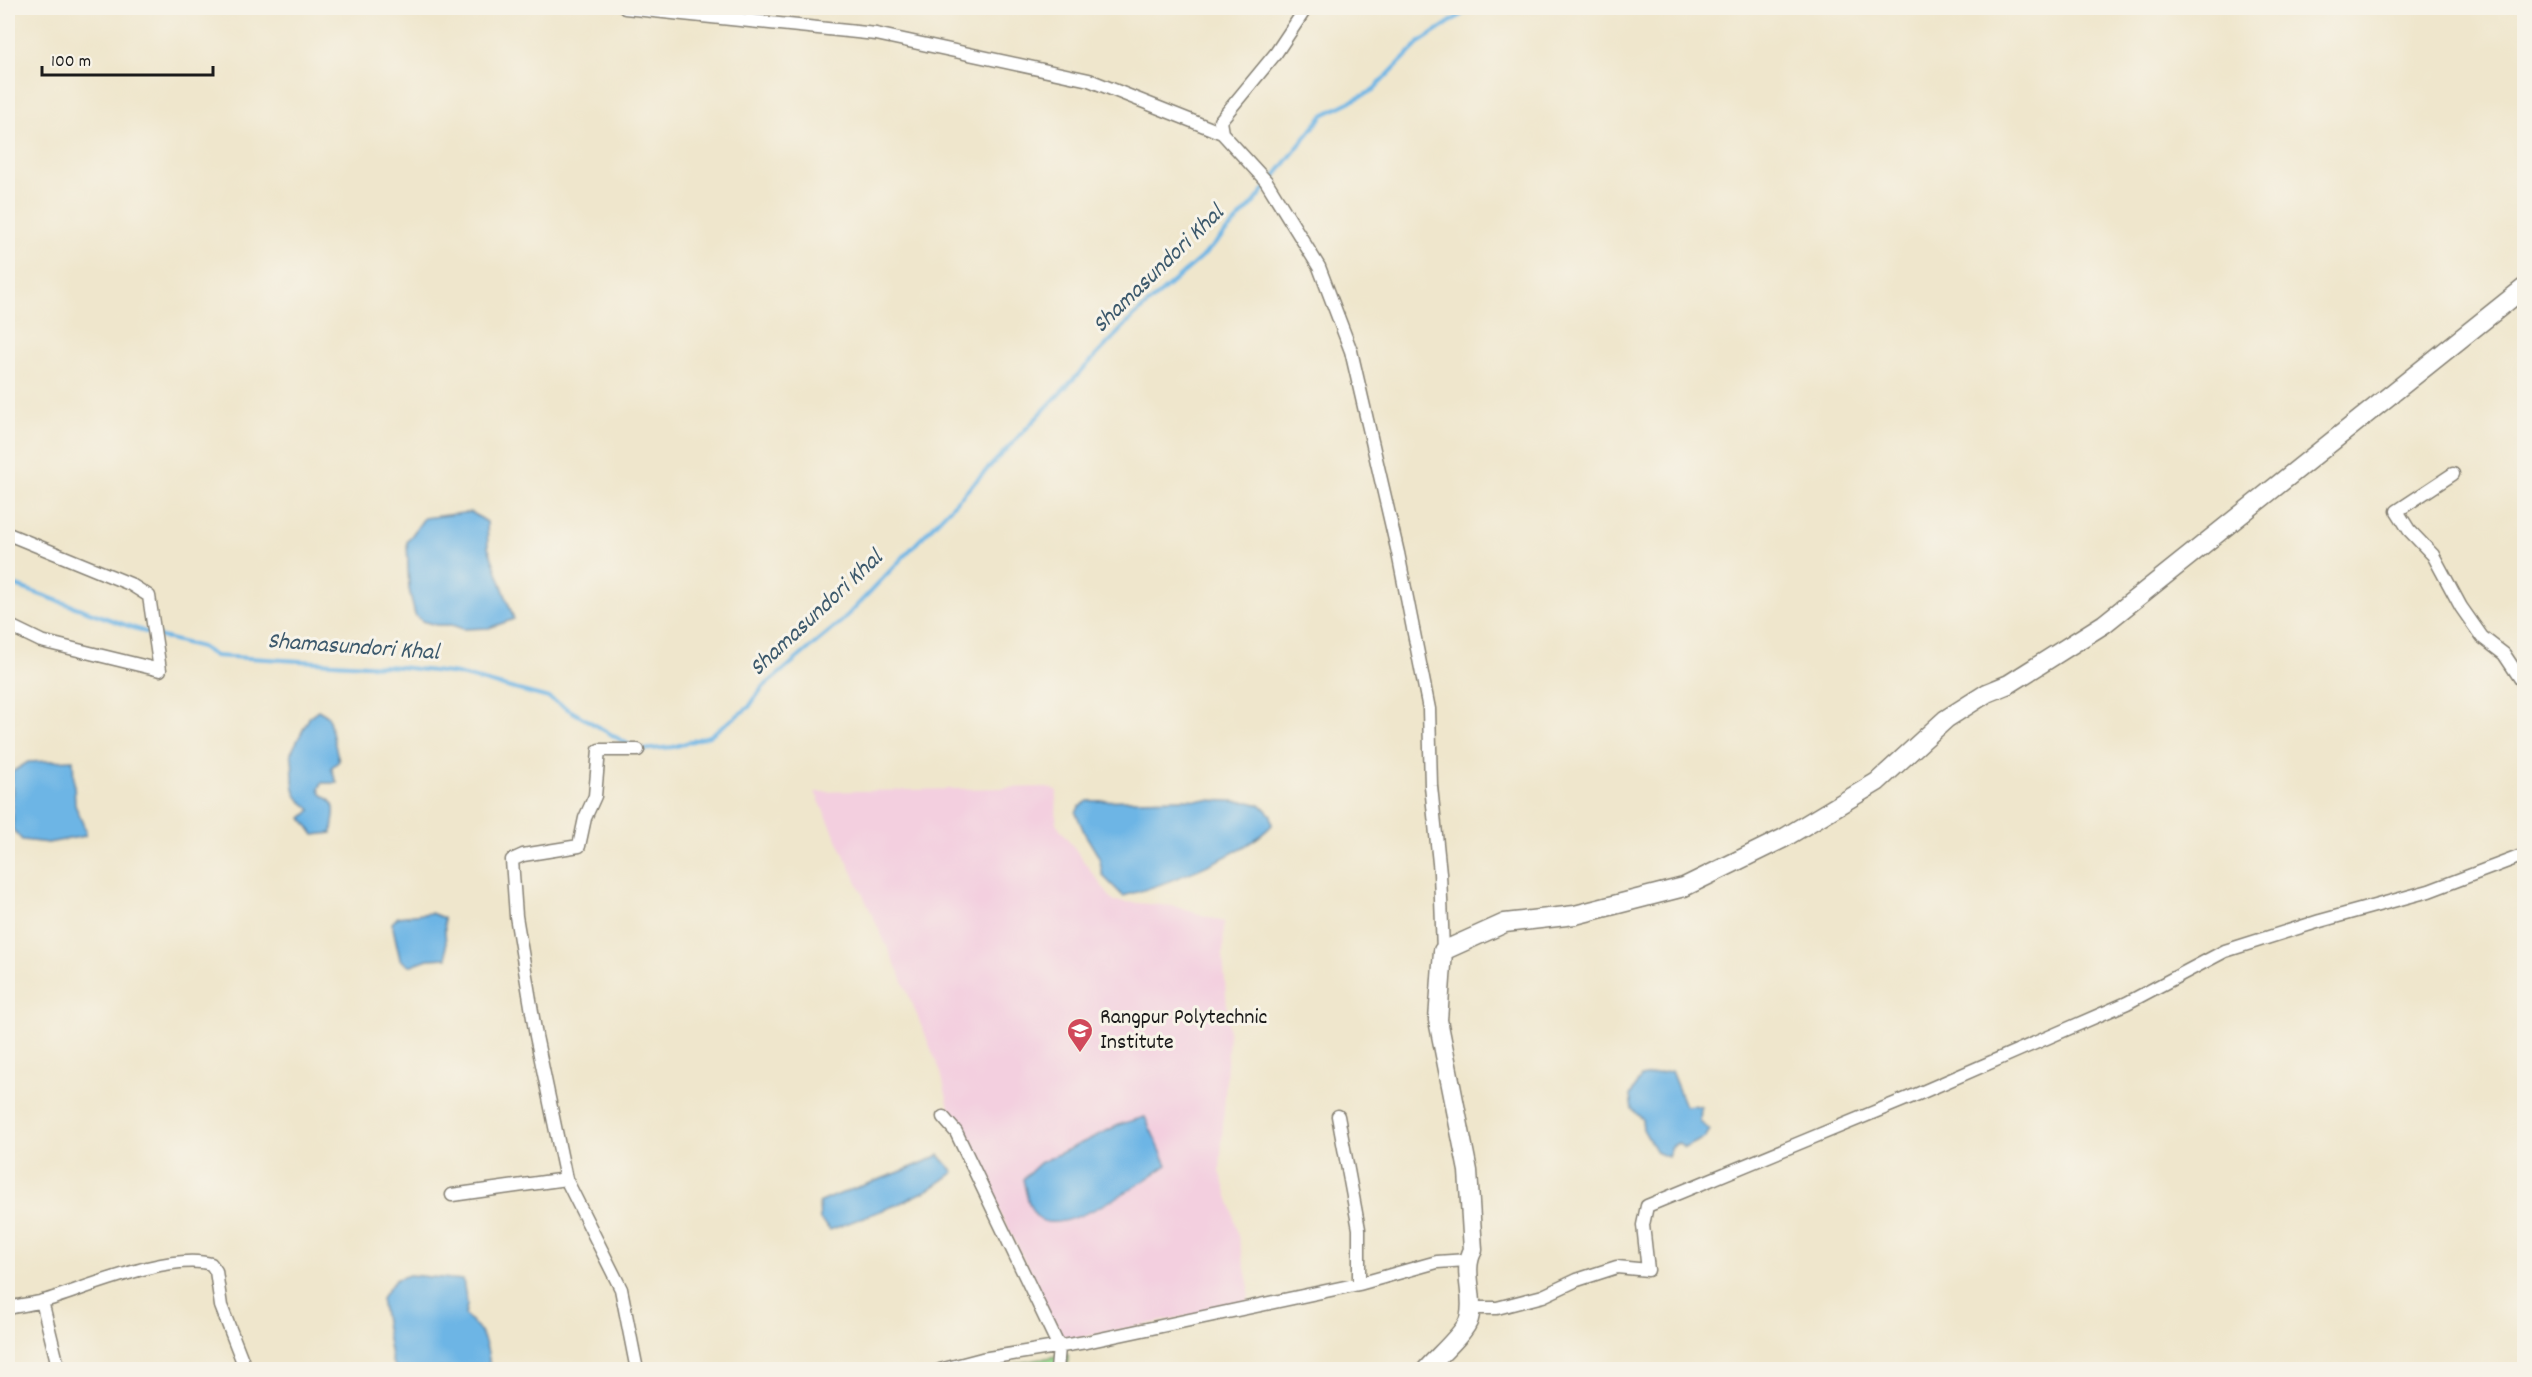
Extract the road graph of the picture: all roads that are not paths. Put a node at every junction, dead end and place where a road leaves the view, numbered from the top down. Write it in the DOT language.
graph roads {
  1 [pos="625,8"];
  2 [pos="1306,8"];
  3 [pos="1222,133"];
  4 [pos="2524,288"];
  5 [pos="2453,474"];
  6 [pos="8,534"];
  7 [pos="8,625"];
  8 [pos="2524,684"];
  9 [pos="638,750"];
  10 [pos="2524,855"];
  11 [pos="1443,951"];
  12 [pos="1338,1116"];
  13 [pos="943,1117"];
  14 [pos="566,1179"];
  15 [pos="452,1195"];
  16 [pos="1467,1260"];
  17 [pos="1359,1284"];
  18 [pos="42,1301"];
  19 [pos="8,1308"];
  20 [pos="1472,1308"];
  21 [pos="1059,1347"];
  22 [pos="60,1370"];
  23 [pos="246,1370"];
  24 [pos="637,1370"];
  25 [pos="940,1370"];
  26 [pos="1057,1370"];
  27 [pos="1426,1370"];
  1 -- 3 [label="street"];
  2 -- 3 [label="street"];
  3 -- 11 [label="street"];
  4 -- 11 [label="main road"];
  5 -- 8 [label="street"];
  6 -- 7 [label="street"];
  9 -- 14 [label="street"];
  10 -- 20 [label="street"];
  11 -- 16 [label="main road"];
  12 -- 17 [label="street"];
  13 -- 21 [label="street"];
  14 -- 15 [label="street"];
  14 -- 24 [label="street"];
  16 -- 17 [label="street"];
  16 -- 20 [label="main road"];
  17 -- 21 [label="street"];
  18 -- 19 [label="street"];
  18 -- 22 [label="street"];
  18 -- 23 [label="street"];
  20 -- 27 [label="main road"];
  21 -- 25 [label="street"];
  21 -- 26 [label="street"];
}
